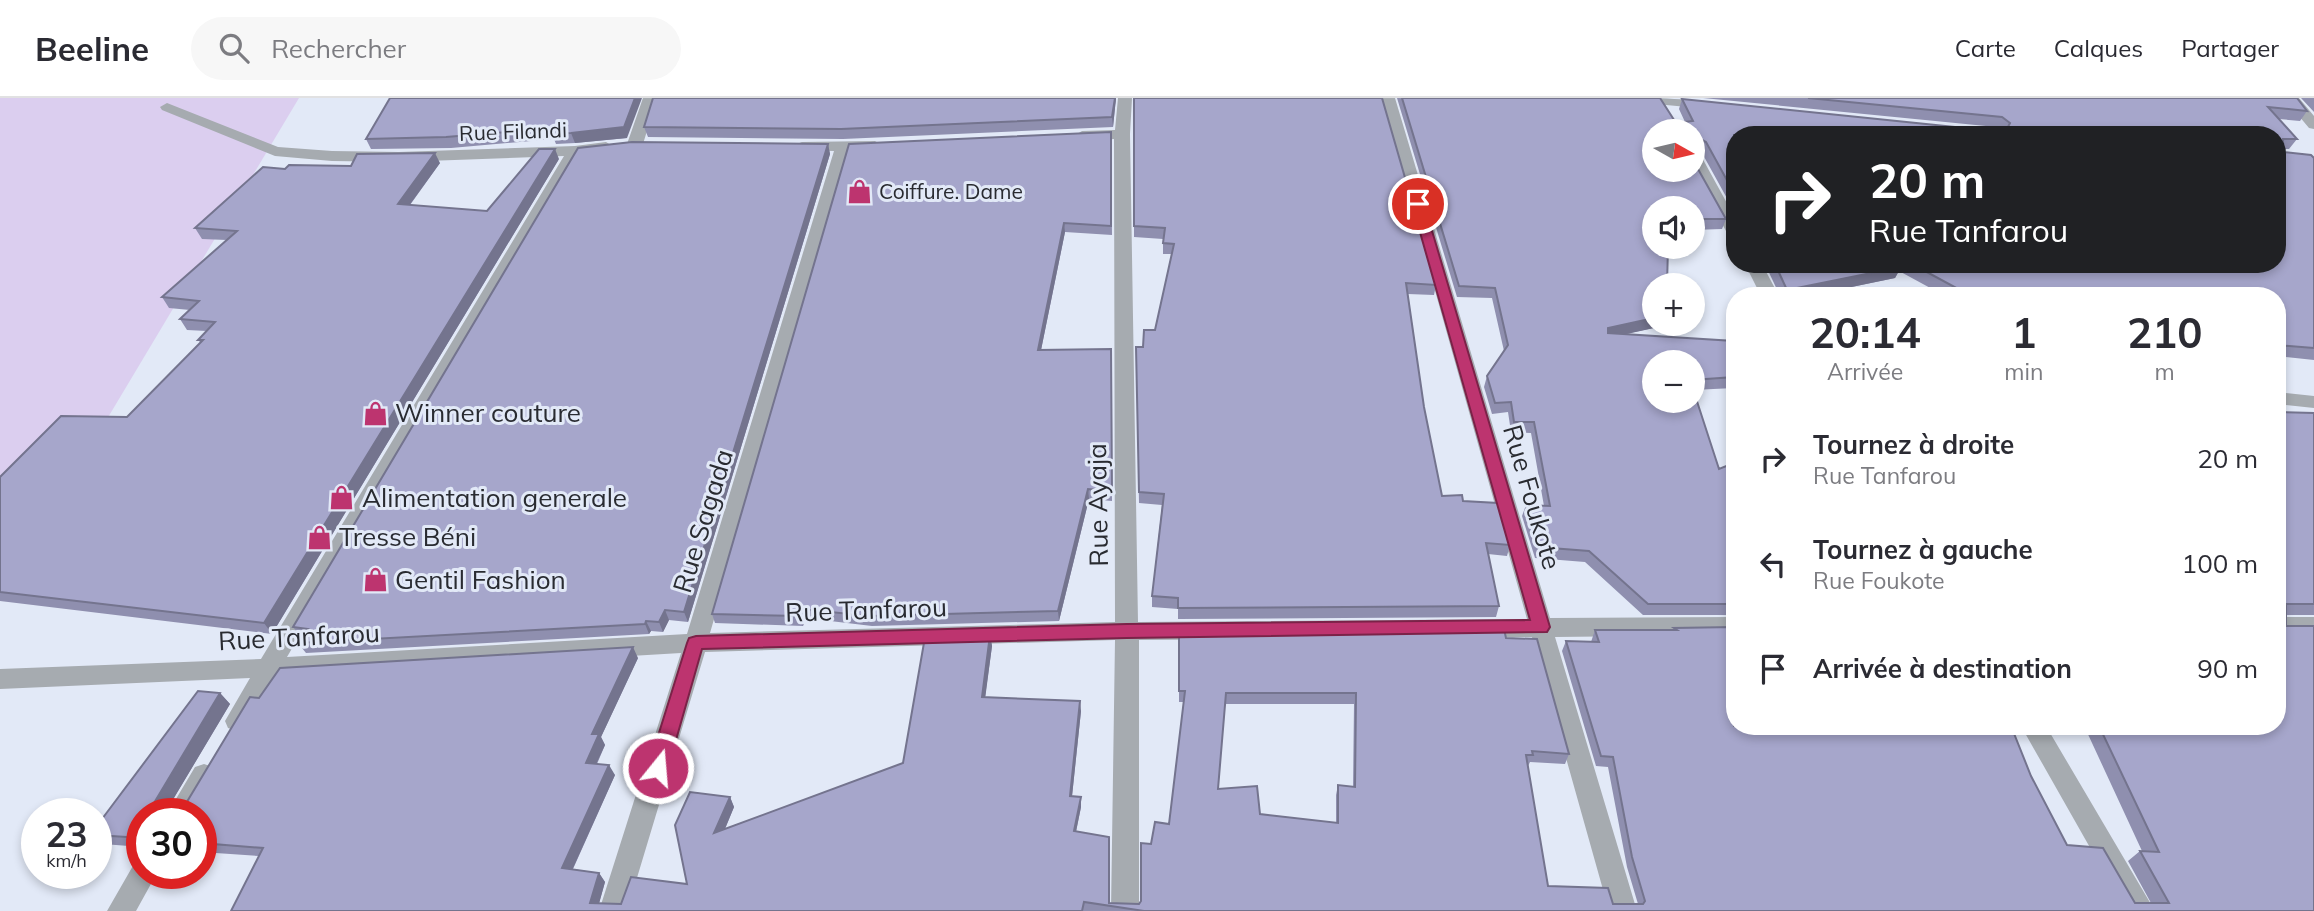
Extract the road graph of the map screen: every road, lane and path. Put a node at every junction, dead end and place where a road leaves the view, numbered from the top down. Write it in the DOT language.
graph roads {
  1 [pos="650,98"];
  2 [pos="1125,98"];
  3 [pos="1388,98"];
  4 [pos="1634,98"];
  5 [pos="2291,98"];
  6 [pos="1662,99"];
  7 [pos="166,107"];
  8 [pos="1730,107"];
  9 [pos="1673,119"];
  10 [pos="2314,125"];
  11 [pos="1122,134"];
  12 [pos="1066,137"];
  13 [pos="885,145"];
  14 [pos="788,146"];
  15 [pos="844,147"];
  16 [pos="575,151"];
  17 [pos="1705,178"];
  18 [pos="1726,216"];
  19 [pos="2286,399"];
  20 [pos="2314,402"];
  21 [pos="1726,626"];
  22 [pos="2286,626"];
  23 [pos="1541,627"];
  24 [pos="2313,628"];
  25 [pos="1127,631"];
  26 [pos="696,643"];
  27 [pos="269,668"];
  28 [pos="0,679"];
  29 [pos="228,735"];
  30 [pos="2038,735"];
  31 [pos="214,758"];
  32 [pos="190,798"];
  33 [pos="134,889"];
  34 [pos="121,911"];
  35 [pos="613,911"];
  36 [pos="1125,911"];
  37 [pos="1623,911"];
  38 [pos="2141,911"];
  1 -- 16 [label="street, Rue Filandi"];
  2 -- 11 [label="street, Rue Ayaja"];
  3 -- 23 [label="street, Rue Foukote"];
  4 -- 6 [label="street"];
  5 -- 10 [label="street"];
  6 -- 8 [label="street"];
  6 -- 9 [label="street"];
  7 -- 16 [label="street, Rue Filandi"];
  11 -- 12 [label="street"];
  11 -- 25 [label="street, Rue Ayaja"];
  13 -- 15 [label="street"];
  14 -- 15 [label="street"];
  15 -- 26 [label="street, Rue Sagada"];
  16 -- 27 [label="street"];
  17 -- 18 [label="street"];
  19 -- 20 [label="street"];
  21 -- 23 [label="street, Rue Tanfarou"];
  22 -- 24 [label="street"];
  23 -- 25 [label="street, Rue Tanfarou"];
  23 -- 37 [label="street, Rue Foukote"];
  25 -- 26 [label="street, Rue Tanfarou"];
  25 -- 36 [label="street, Rue Ayaja"];
  26 -- 27 [label="street, Rue Tanfarou"];
  26 -- 35 [label="street, Rue Sagada"];
  27 -- 28 [label="street, Rue Tanfarou"];
  27 -- 29 [label="street"];
  30 -- 38 [label="street"];
  31 -- 32 [label="street"];
  33 -- 34 [label="street"];
}
